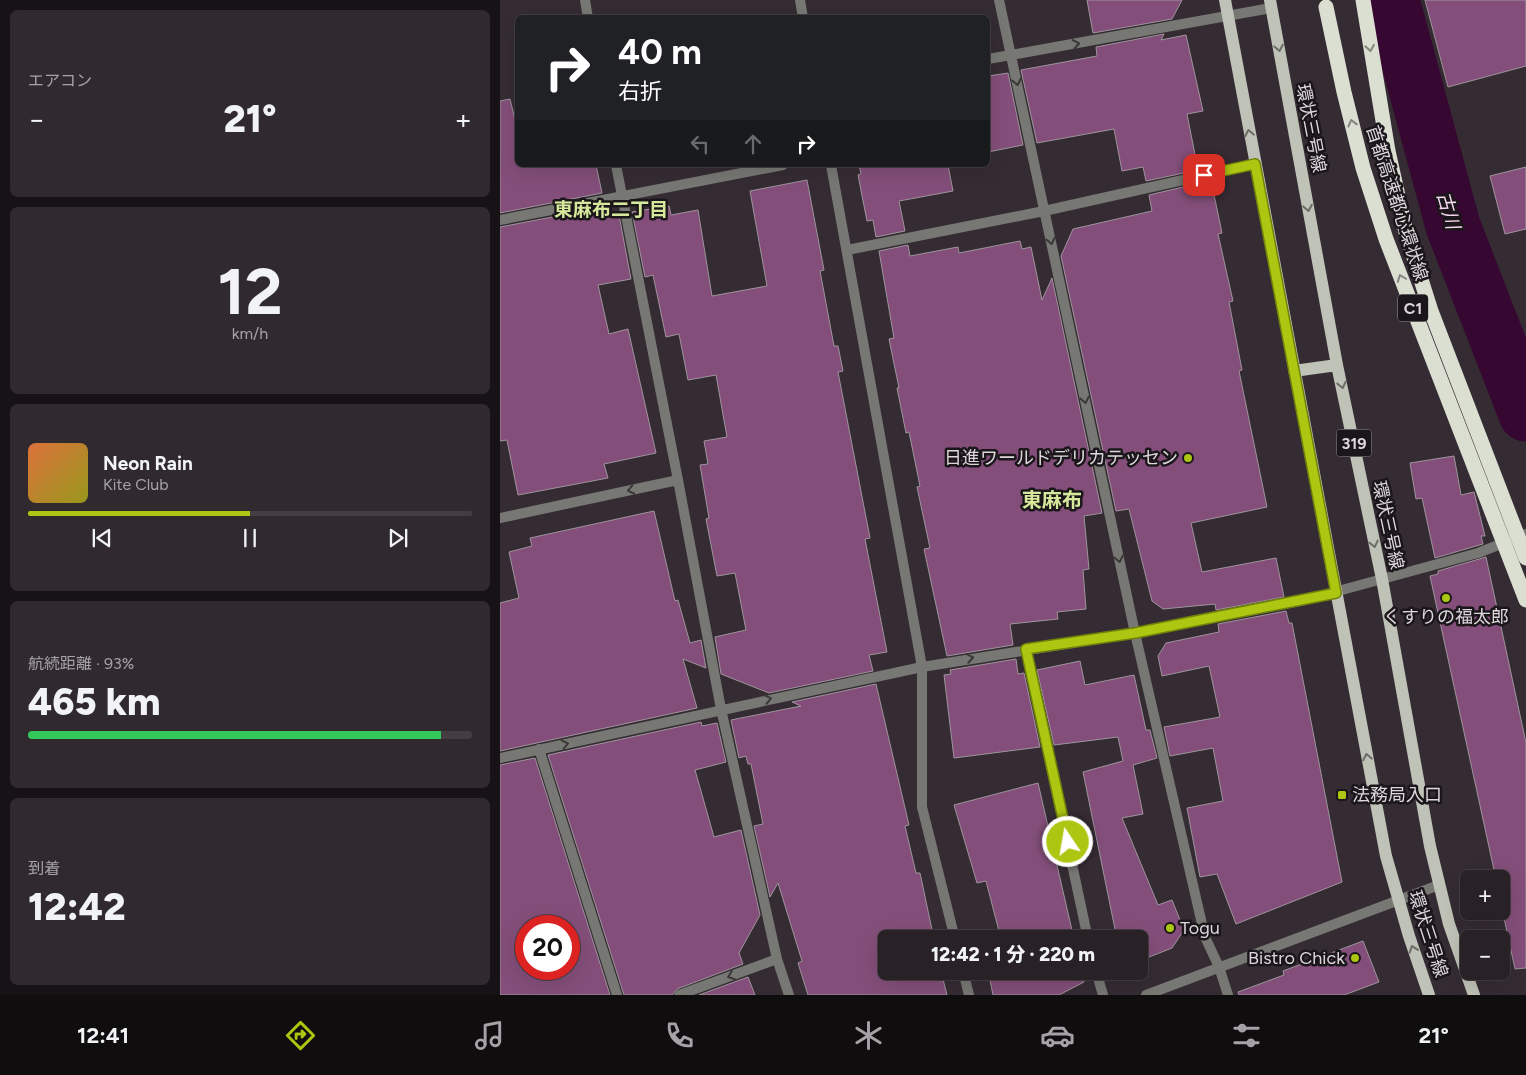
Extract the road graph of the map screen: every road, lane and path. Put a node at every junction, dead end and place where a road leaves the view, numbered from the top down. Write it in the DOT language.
graph roads {
  1 [pos="585,0"];
  2 [pos="800,0"];
  3 [pos="999,0"];
  4 [pos="1225,0"];
  5 [pos="1363,0"];
  6 [pos="1271,4"];
  7 [pos="1326,7"];
  8 [pos="588,15"];
  9 [pos="802,15"];
  10 [pos="1228,17"];
  11 [pos="1011,55"];
  12 [pos="990,59"];
  13 [pos="1255,164"];
  14 [pos="616,167"];
  15 [pos="773,167"];
  16 [pos="831,167"];
  17 [pos="622,198"];
  18 [pos="1044,211"];
  19 [pos="500,220"];
  20 [pos="846,250"];
  21 [pos="1431,311"];
  22 [pos="1416,317"];
  23 [pos="1337,365"];
  24 [pos="1294,371"];
  25 [pos="678,480"];
  26 [pos="500,518"];
  27 [pos="1526,534"];
  28 [pos="1526,544"];
  29 [pos="1526,558"];
  30 [pos="1382,580"];
  31 [pos="1526,582"];
  32 [pos="1336,593"];
  33 [pos="1526,600"];
  34 [pos="1135,633"];
  35 [pos="1026,649"];
  36 [pos="922,667"];
  37 [pos="720,709"];
  38 [pos="539,749"];
  39 [pos="500,758"];
  40 [pos="1439,885"];
  41 [pos="1398,900"];
  42 [pos="953,930"];
  43 [pos="1086,930"];
  44 [pos="777,959"];
  45 [pos="1219,967"];
  46 [pos="965,980"];
  47 [pos="1099,980"];
  48 [pos="617,995"];
  49 [pos="679,995"];
  50 [pos="789,995"];
  51 [pos="969,995"];
  52 [pos="1103,995"];
  53 [pos="1146,995"];
  54 [pos="1228,995"];
  55 [pos="1429,995"];
  56 [pos="1474,995"];
  1 -- 8 [label="street"];
  2 -- 9 [label="street"];
  3 -- 11 [label="street"];
  4 -- 10 [label="main road, 環状三号線 / 319"];
  5 -- 21 [label="highway, 首都高速都心環状線 / C1, one-way, bridge"];
  6 -- 10 [label="street"];
  6 -- 23 [label="main road, 環状三号線 / 319, one-way"];
  22 -- 7 [label="highway, 首都高速都心環状線 / C1, one-way, bridge"];
  11 -- 10 [label="street, one-way"];
  13 -- 10 [label="main road, 環状三号線 / 319, one-way"];
  11 -- 12 [label="street"];
  11 -- 18 [label="street, one-way"];
  13 -- 18 [label="street"];
  13 -- 24 [label="main road, 環状三号線 / 319"];
  14 -- 17 [label="street"];
  15 -- 17 [label="street"];
  16 -- 20 [label="street"];
  17 -- 19 [label="street"];
  17 -- 25 [label="street"];
  18 -- 20 [label="street"];
  18 -- 34 [label="street, one-way"];
  20 -- 36 [label="street"];
  21 -- 28 [label="highway, bridge"];
  21 -- 29 [label="highway, 首都高速都心環状線 / C1, bridge"];
  22 -- 31 [label="highway, bridge"];
  22 -- 33 [label="highway, 首都高速都心環状線 / C1, bridge"];
  23 -- 24 [label="main road"];
  23 -- 30 [label="main road, 環状三号線 / 319, one-way"];
  24 -- 32 [label="main road, 環状三号線 / 319"];
  25 -- 26 [label="street, one-way"];
  25 -- 37 [label="street"];
  27 -- 30 [label="street, bridge"];
  30 -- 32 [label="street"];
  30 -- 40 [label="main road, 環状三号線 / 319"];
  32 -- 34 [label="street"];
  41 -- 32 [label="main road, 環状三号線 / 319, one-way"];
  34 -- 35 [label="street"];
  34 -- 45 [label="street"];
  36 -- 35 [label="street, one-way"];
  35 -- 43 [label="street"];
  37 -- 36 [label="street, one-way"];
  36 -- 42 [label="street"];
  38 -- 37 [label="street, one-way"];
  37 -- 44 [label="street"];
  38 -- 39 [label="street"];
  38 -- 48 [label="street"];
  40 -- 41 [label="street"];
  40 -- 56 [label="main road, 環状三号線 / 319"];
  41 -- 45 [label="street"];
  55 -- 41 [label="main road, 環状三号線 / 319, one-way"];
  44 -- 49 [label="street, one-way"];
  44 -- 50 [label="street"];
  45 -- 53 [label="street"];
  45 -- 54 [label="street"];
  46 -- 51 [label="street"];
  47 -- 52 [label="street"];
}
